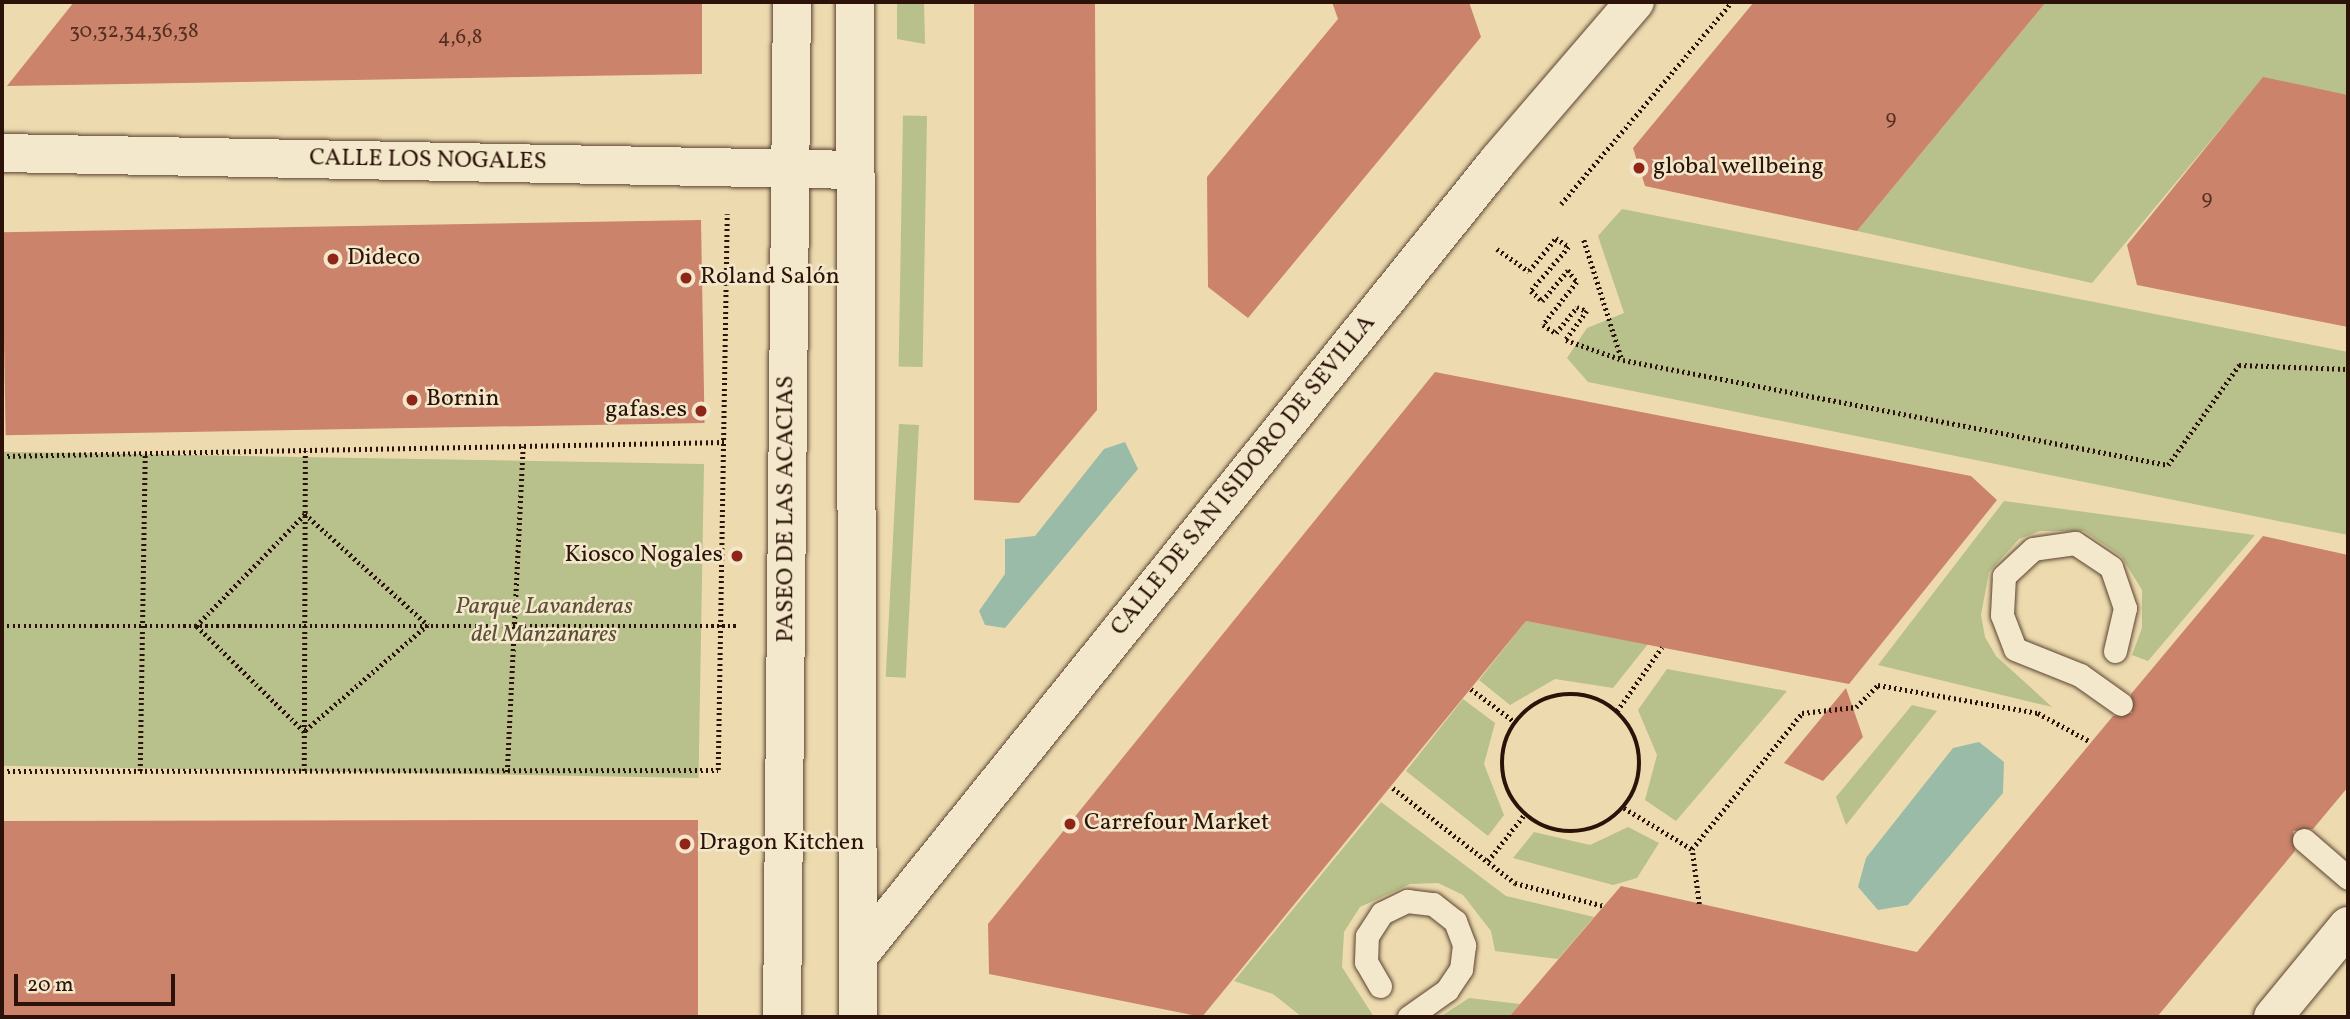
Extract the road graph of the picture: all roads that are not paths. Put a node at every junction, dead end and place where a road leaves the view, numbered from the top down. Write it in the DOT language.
graph roads {
  1 [pos="792,2"];
  2 [pos="855,2"];
  3 [pos="1635,2"];
  4 [pos="2,153"];
  5 [pos="789,167"];
  6 [pos="855,170"];
  7 [pos="2115,651"];
  8 [pos="2121,704"];
  9 [pos="2304,840"];
  10 [pos="2348,878"];
  11 [pos="2348,926"];
  12 [pos="859,955"];
  13 [pos="1380,986"];
  14 [pos="782,1017"];
  15 [pos="858,1017"];
  16 [pos="1409,1017"];
  17 [pos="2273,1017"];
  1 -- 5 [label="street, PASEO DE LAS ACACIAS"];
  2 -- 6 [label="street"];
  3 -- 12 [label="street, CALLE DE SAN ISIDORO DE SEVILLA"];
  4 -- 5 [label="street, CALLE LOS NOGALES"];
  5 -- 6 [label="street, CALLE LOS NOGALES"];
  5 -- 14 [label="street, PASEO DE LAS ACACIAS"];
  6 -- 12 [label="street"];
  7 -- 8 [label="lane"];
  9 -- 10 [label="lane"];
  11 -- 17 [label="street"];
  12 -- 15 [label="street"];
  13 -- 16 [label="lane"];
}
